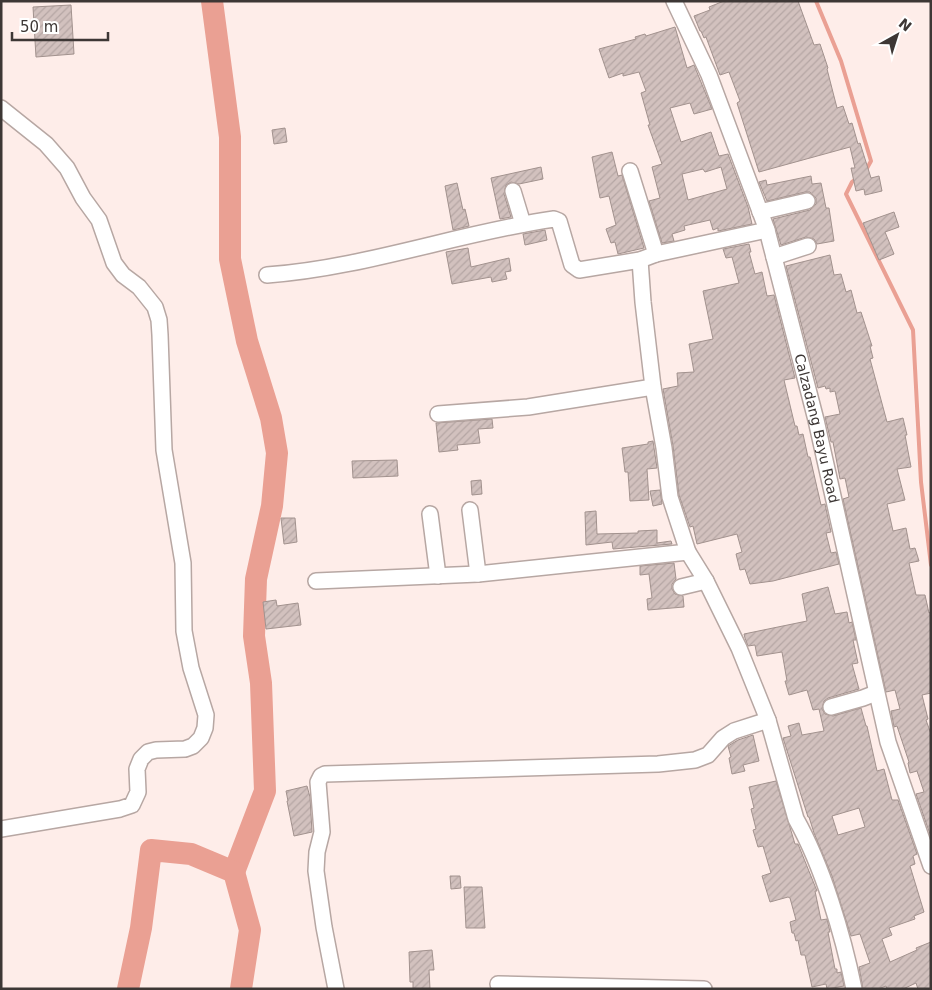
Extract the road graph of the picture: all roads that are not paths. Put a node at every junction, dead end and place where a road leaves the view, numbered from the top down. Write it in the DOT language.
graph roads {
  1 [pos="674,1"];
  2 [pos="1,108"];
  3 [pos="630,171"];
  4 [pos="513,191"];
  5 [pos="806,201"];
  6 [pos="760,212"];
  7 [pos="523,224"];
  8 [pos="767,230"];
  9 [pos="808,246"];
  10 [pos="656,254"];
  11 [pos="774,257"];
  12 [pos="640,260"];
  13 [pos="267,275"];
  14 [pos="653,388"];
  15 [pos="438,414"];
  16 [pos="470,510"];
  17 [pos="430,514"];
  18 [pos="688,552"];
  19 [pos="478,574"];
  20 [pos="438,576"];
  21 [pos="316,581"];
  22 [pos="706,581"];
  23 [pos="681,587"];
  24 [pos="876,693"];
  25 [pos="831,707"];
  26 [pos="768,720"];
  27 [pos="1,829"];
  28 [pos="931,866"];
  29 [pos="498,984"];
  30 [pos="336,989"];
  31 [pos="704,989"];
  32 [pos="854,989"];
  1 -- 6 [label="street, Calzadang Bayu Road"];
  2 -- 27 [label="street"];
  3 -- 10 [label="street"];
  4 -- 7 [label="street"];
  5 -- 6 [label="street"];
  6 -- 8 [label="street, Calzadang Bayu Road"];
  7 -- 12 [label="street"];
  7 -- 13 [label="street"];
  8 -- 10 [label="street"];
  8 -- 11 [label="street, Calzadang Bayu Road"];
  9 -- 11 [label="street"];
  10 -- 12 [label="street"];
  11 -- 24 [label="street, Calzadang Bayu Road"];
  12 -- 14 [label="street"];
  14 -- 15 [label="street"];
  14 -- 18 [label="street"];
  16 -- 19 [label="street"];
  17 -- 20 [label="street"];
  18 -- 19 [label="street"];
  18 -- 22 [label="street"];
  19 -- 20 [label="street"];
  20 -- 21 [label="street"];
  22 -- 23 [label="street"];
  22 -- 26 [label="street"];
  24 -- 25 [label="street"];
  24 -- 28 [label="street, Calzadang Bayu Road"];
  26 -- 30 [label="street"];
  26 -- 32 [label="street"];
  29 -- 31 [label="street"];
}
